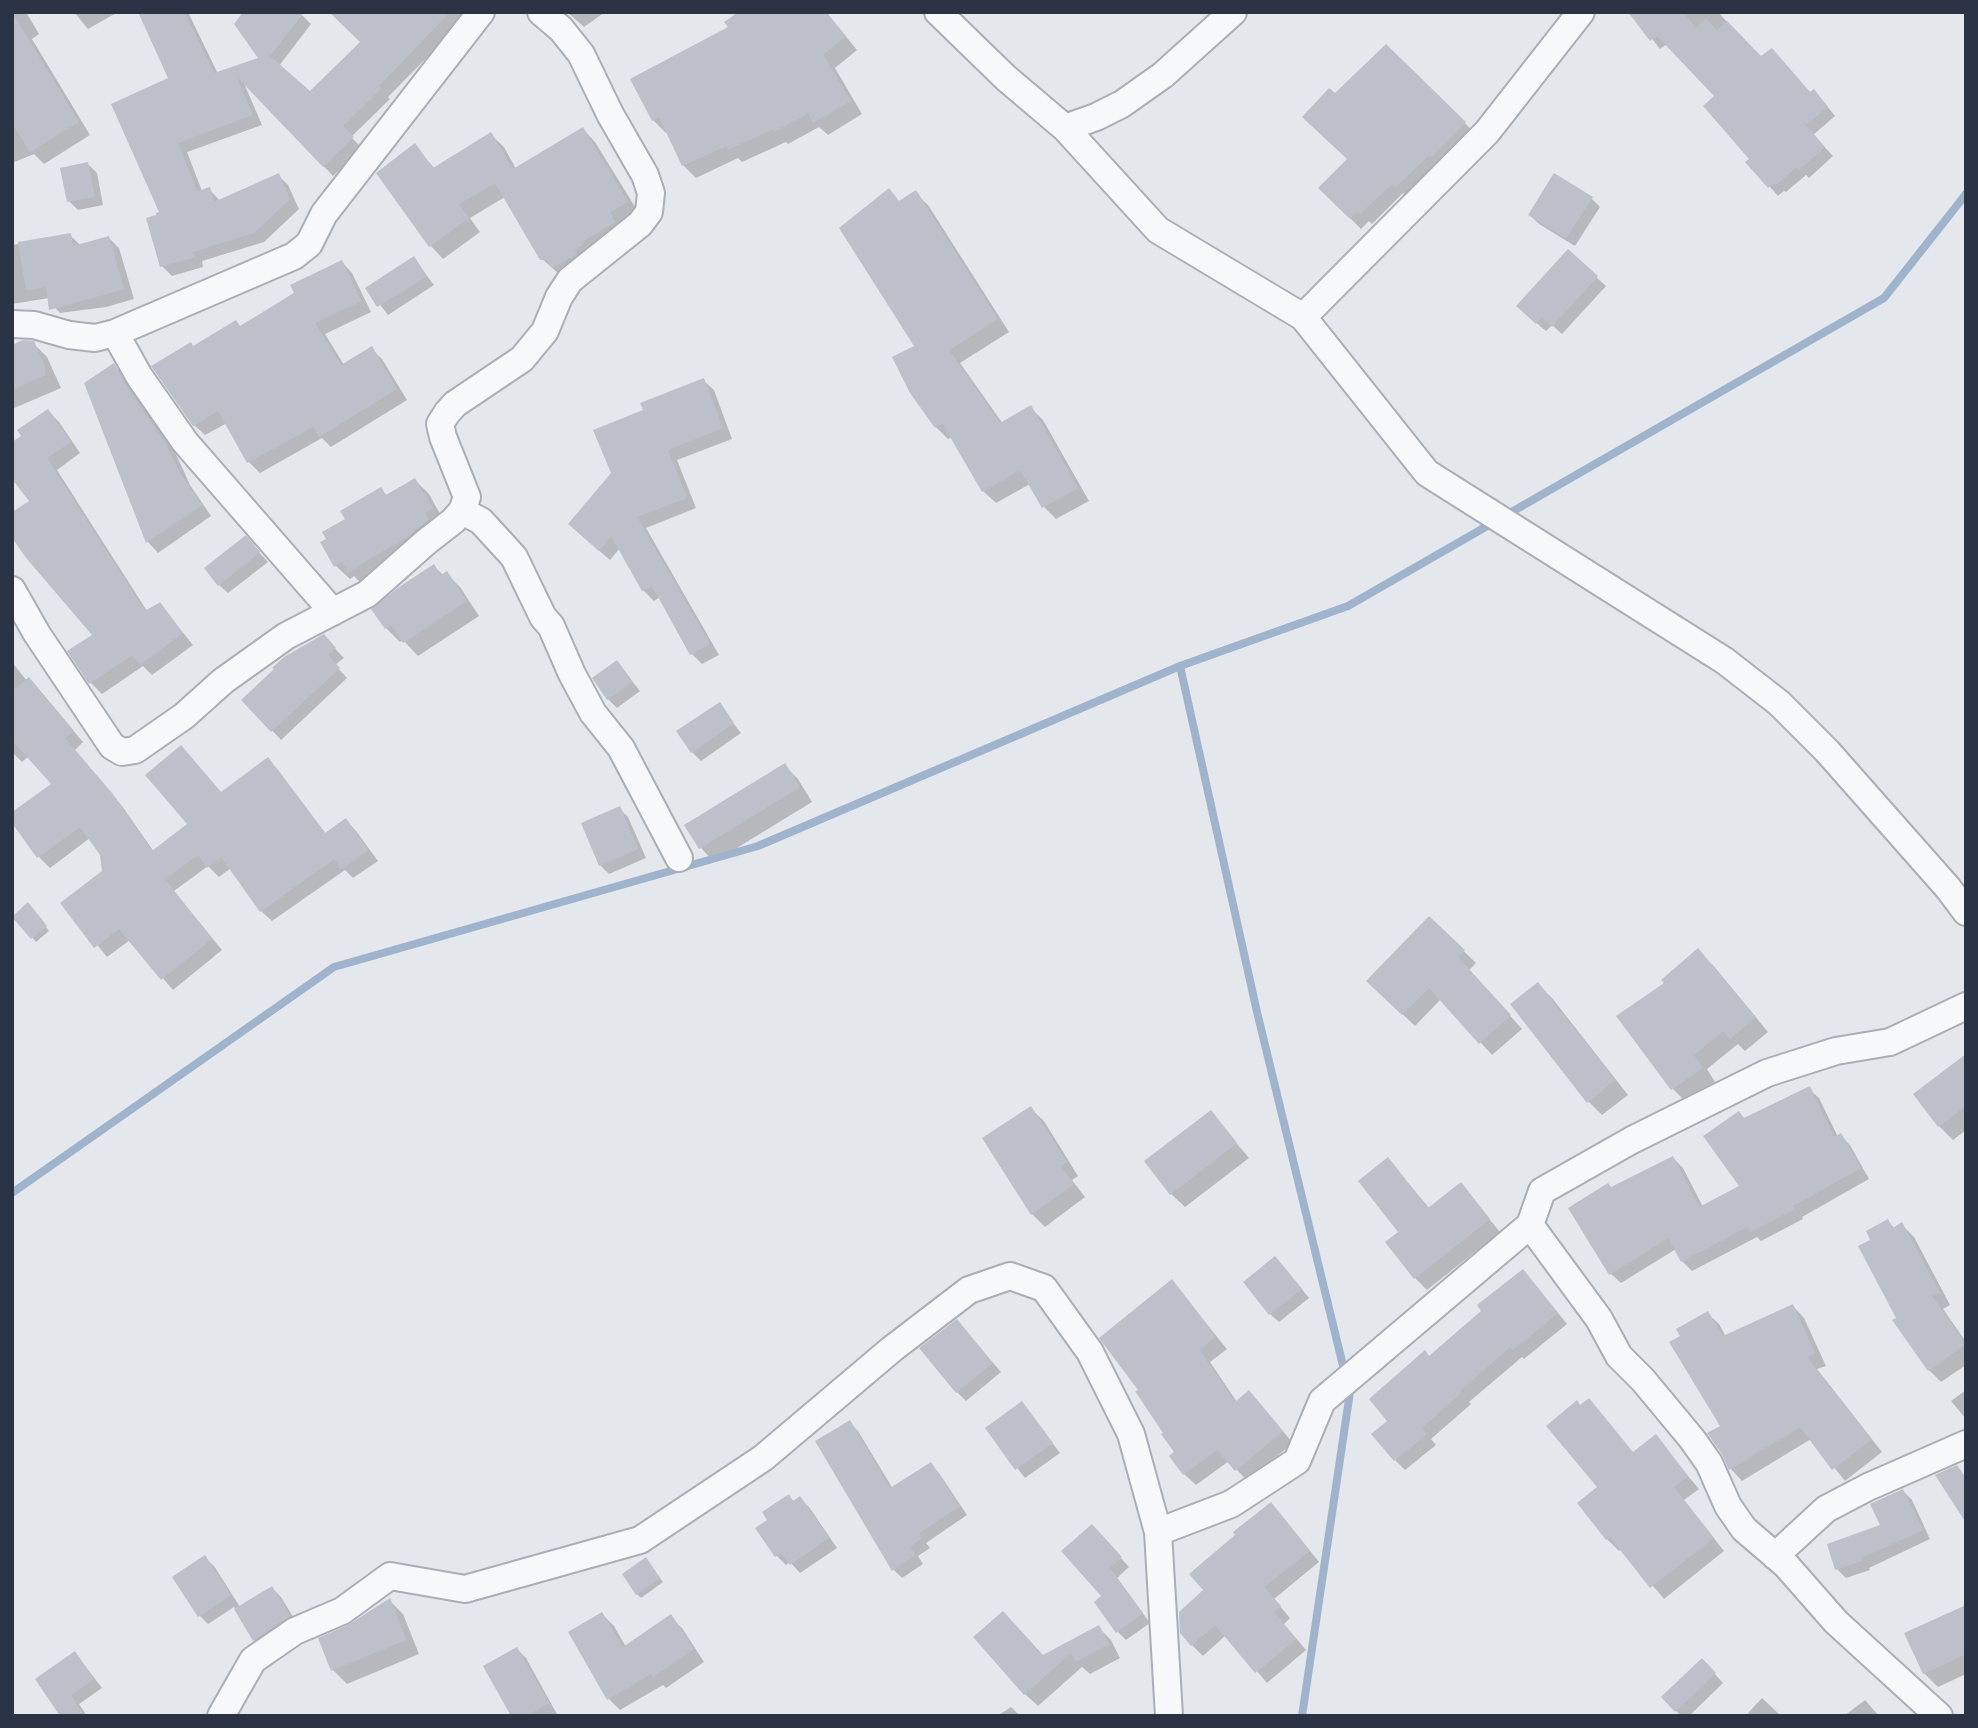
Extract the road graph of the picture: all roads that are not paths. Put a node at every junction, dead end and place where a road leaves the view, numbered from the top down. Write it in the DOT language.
graph roads {
  1 [pos="481,12"];
  2 [pos="541,12"];
  3 [pos="938,12"];
  4 [pos="1233,12"];
  5 [pos="1581,12"];
  6 [pos="1065,128"];
  7 [pos="1303,317"];
  8 [pos="12,324"];
  9 [pos="114,333"];
  10 [pos="462,511"];
  11 [pos="12,590"];
  12 [pos="333,612"];
  13 [pos="679,858"];
  14 [pos="1966,912"];
  15 [pos="1966,1006"];
  16 [pos="1530,1225"];
  17 [pos="1966,1444"];
  18 [pos="1158,1532"];
  19 [pos="1775,1556"];
  20 [pos="221,1716"];
  21 [pos="1169,1716"];
  22 [pos="1939,1716"];
  1 -- 9 [label="street"];
  2 -- 10 [label="street"];
  3 -- 6 [label="street"];
  4 -- 6 [label="street"];
  5 -- 7 [label="street"];
  6 -- 7 [label="street"];
  7 -- 14 [label="street"];
  8 -- 9 [label="street"];
  9 -- 12 [label="street"];
  10 -- 12 [label="street"];
  10 -- 13 [label="street"];
  11 -- 12 [label="street"];
  15 -- 16 [label="street"];
  16 -- 18 [label="street"];
  16 -- 19 [label="street"];
  17 -- 19 [label="street"];
  18 -- 20 [label="street"];
  18 -- 21 [label="street"];
  19 -- 22 [label="street"];
}
